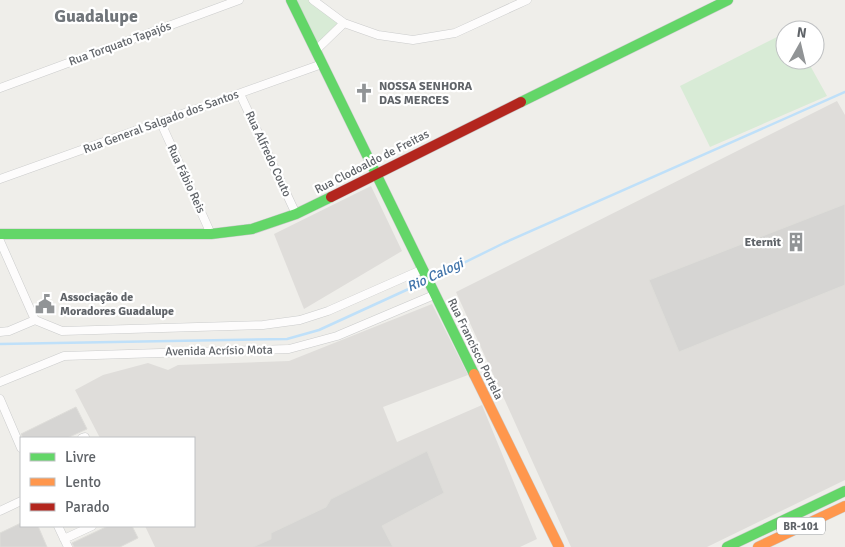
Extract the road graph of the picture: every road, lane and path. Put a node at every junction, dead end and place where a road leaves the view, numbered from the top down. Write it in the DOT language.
graph roads {
  1 [pos="240,0"];
  2 [pos="290,0"];
  3 [pos="313,0"];
  4 [pos="526,0"];
  5 [pos="728,0"];
  6 [pos="344,23"];
  7 [pos="315,51"];
  8 [pos="322,64"];
  9 [pos="0,88"];
  10 [pos="240,94"];
  11 [pos="161,124"];
  12 [pos="374,174"];
  13 [pos="0,179"];
  14 [pos="296,214"];
  15 [pos="0,234"];
  16 [pos="211,234"];
  17 [pos="0,241"];
  18 [pos="422,271"];
  19 [pos="433,293"];
  20 [pos="35,320"];
  21 [pos="0,332"];
  22 [pos="0,382"];
  23 [pos="0,400"];
  24 [pos="20,446"];
  25 [pos="845,492"];
  26 [pos="20,501"];
  27 [pos="845,506"];
  28 [pos="1,507"];
  29 [pos="58,527"];
  30 [pos="90,527"];
  31 [pos="66,543"];
  32 [pos="559,547"];
  33 [pos="727,547"];
  34 [pos="758,547"];
  1 -- 9 [label="street, Rua Torquato Tapajós"];
  2 -- 7 [label="main road, Rua Francisco Portela"];
  3 -- 6 [label="street"];
  4 -- 6 [label="street"];
  5 -- 12 [label="main road, Rua Clodoaldo de Freitas"];
  6 -- 7 [label="street"];
  7 -- 8 [label="main road, Rua Francisco Portela"];
  8 -- 10 [label="street, Rua General Salgado dos Santos"];
  8 -- 12 [label="main road, Rua Francisco Portela"];
  10 -- 11 [label="street, Rua General Salgado dos Santos"];
  10 -- 14 [label="street, Rua Alfredo Couto"];
  11 -- 13 [label="street, Rua General Salgado dos Santos"];
  11 -- 16 [label="street, Rua Fábio Reis"];
  12 -- 14 [label="main road, Rua Clodoaldo de Freitas"];
  12 -- 18 [label="main road, Rua Francisco Portela"];
  14 -- 16 [label="main road, Rua Clodoaldo de Freitas"];
  15 -- 16 [label="main road, Rua Clodoaldo de Freitas"];
  17 -- 20 [label="street"];
  18 -- 19 [label="main road, Rua Francisco Portela"];
  18 -- 20 [label="street, Avenida Acrísio Mota"];
  19 -- 22 [label="street, Avenida Acrísio Mota"];
  19 -- 32 [label="main road, Rua Francisco Portela"];
  20 -- 21 [label="street"];
  23 -- 24 [label="street"];
  25 -- 33 [label="main road"];
  26 -- 28 [label="street"];
  27 -- 34 [label="main road, BR-101"];
  29 -- 31 [label="street"];
  30 -- 31 [label="street"];
}
